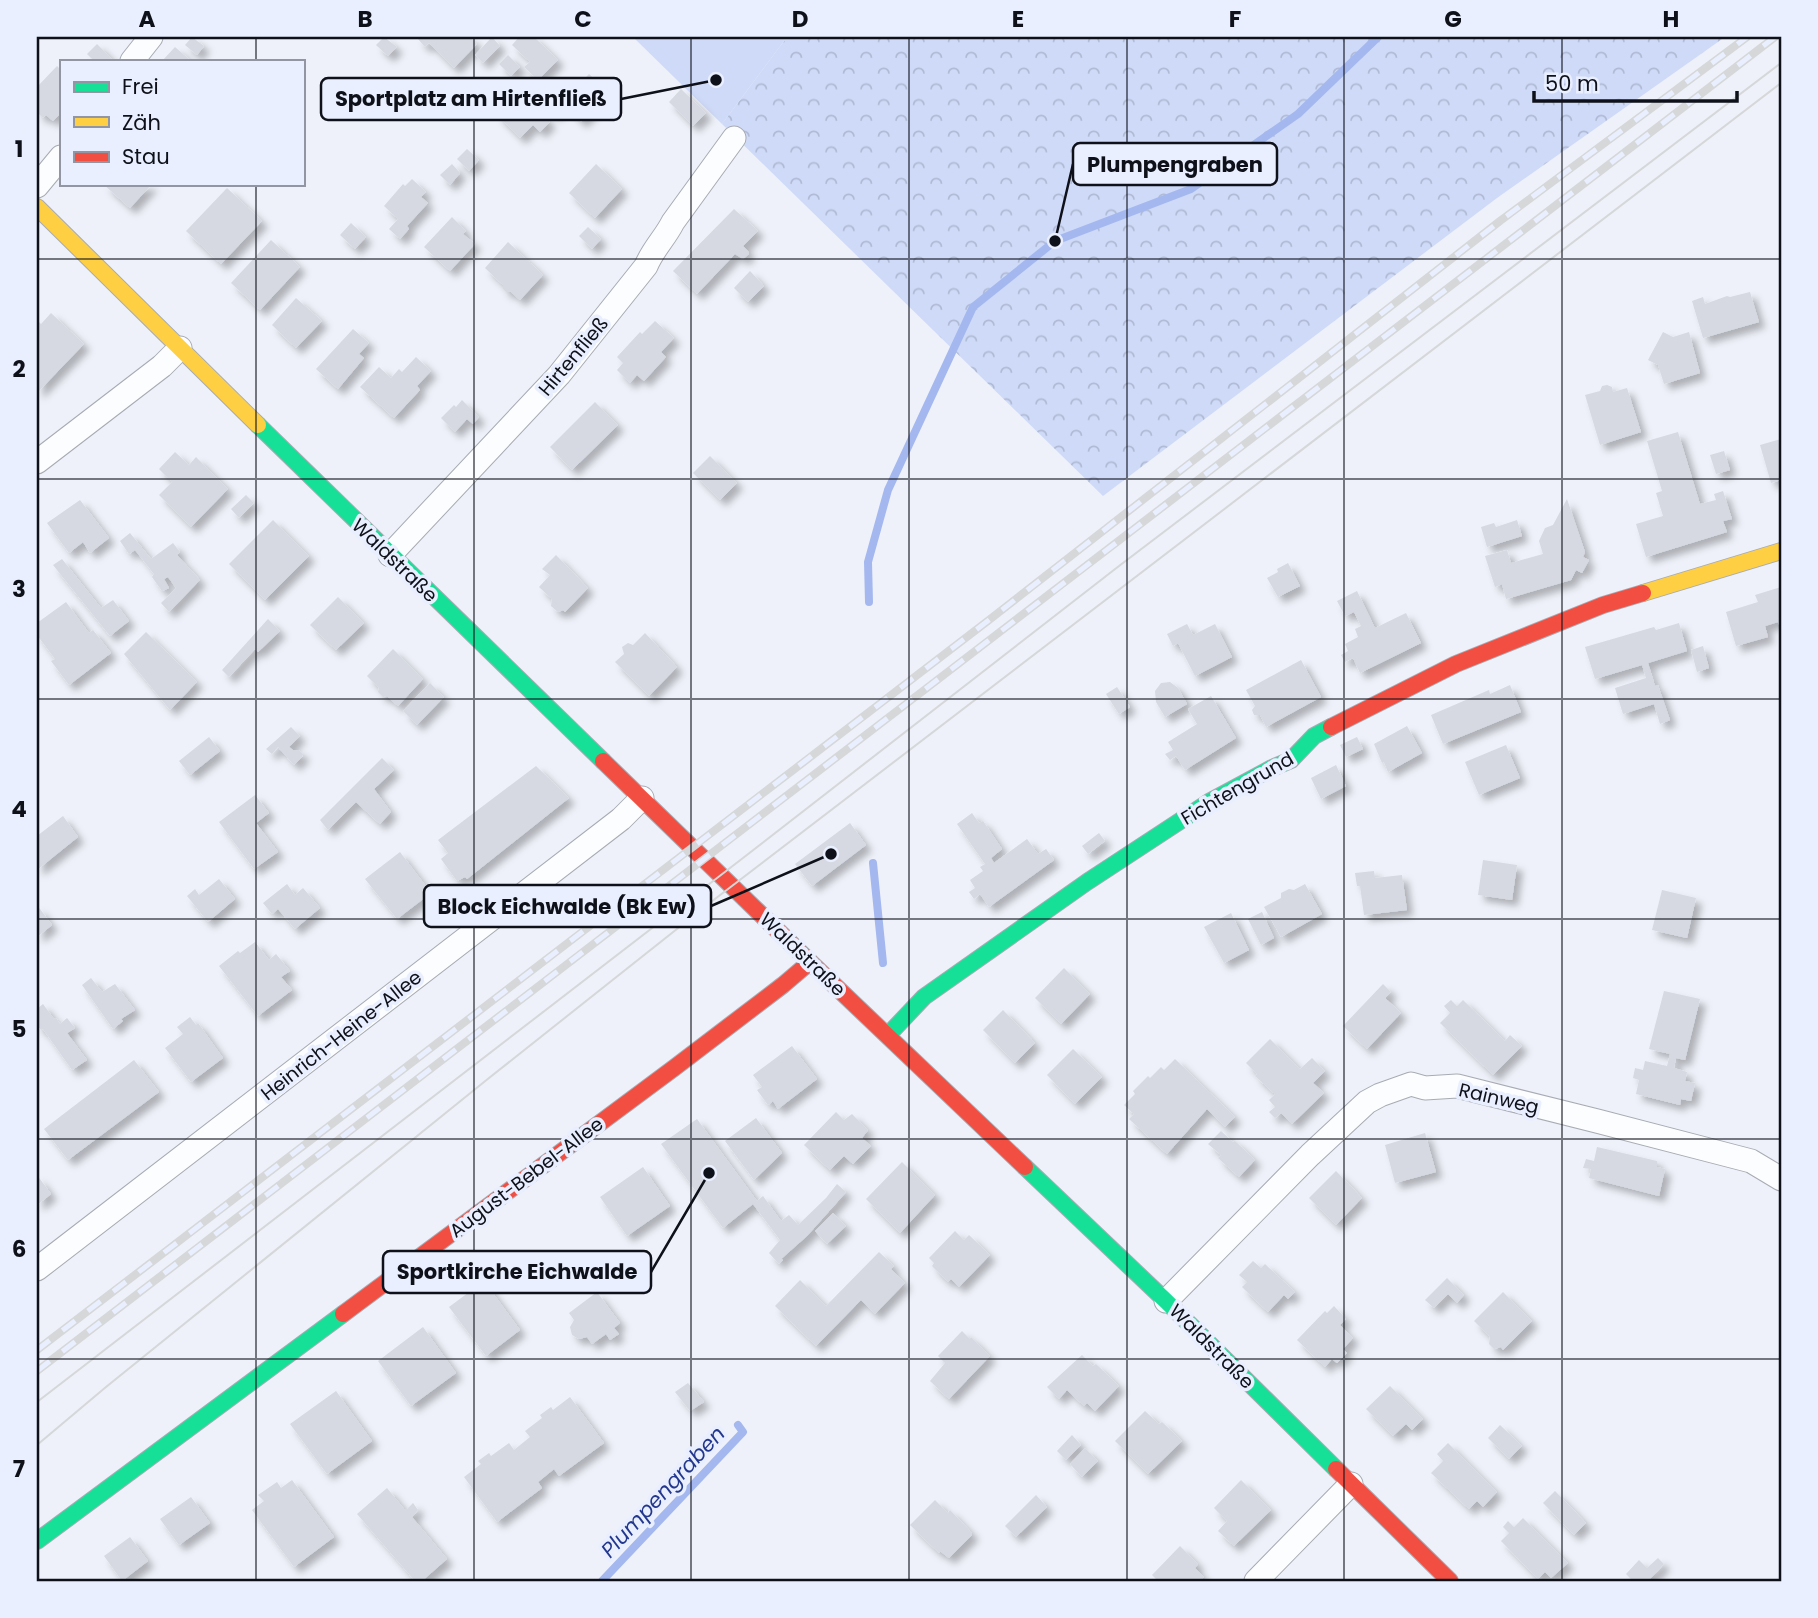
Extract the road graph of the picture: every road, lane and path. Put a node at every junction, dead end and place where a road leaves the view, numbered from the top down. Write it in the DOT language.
graph roads {
  1 [pos="151,37"];
  2 [pos="133,60"];
  3 [pos="734,138"];
  4 [pos="60,158"];
  5 [pos="37,186"];
  6 [pos="37,207"];
  7 [pos="180,348"];
  8 [pos="37,462"];
  9 [pos="1781,551"];
  10 [pos="390,555"];
  11 [pos="642,798"];
  12 [pos="810,962"];
  13 [pos="888,1035"];
  14 [pos="1781,1179"];
  15 [pos="37,1269"];
  16 [pos="1166,1301"];
  17 [pos="1351,1484"];
  18 [pos="37,1541"];
  19 [pos="1256,1581"];
  20 [pos="1450,1581"];
  1 -- 2 [label="street"];
  3 -- 10 [label="street, Hirtenfließ"];
  4 -- 5 [label="street"];
  6 -- 7 [label="street, Waldstraße"];
  7 -- 8 [label="street"];
  7 -- 10 [label="street, Waldstraße"];
  9 -- 13 [label="street, Fichtengrund"];
  10 -- 11 [label="street, Waldstraße"];
  11 -- 12 [label="street, Waldstraße"];
  11 -- 15 [label="street, Heinrich-Heine-Allee"];
  12 -- 13 [label="street, Waldstraße"];
  12 -- 18 [label="street, August-Bebel-Allee"];
  13 -- 16 [label="street, Waldstraße"];
  14 -- 16 [label="street, Rainweg"];
  16 -- 17 [label="street, Waldstraße"];
  17 -- 19 [label="street"];
  17 -- 20 [label="street, Waldstraße"];
}
